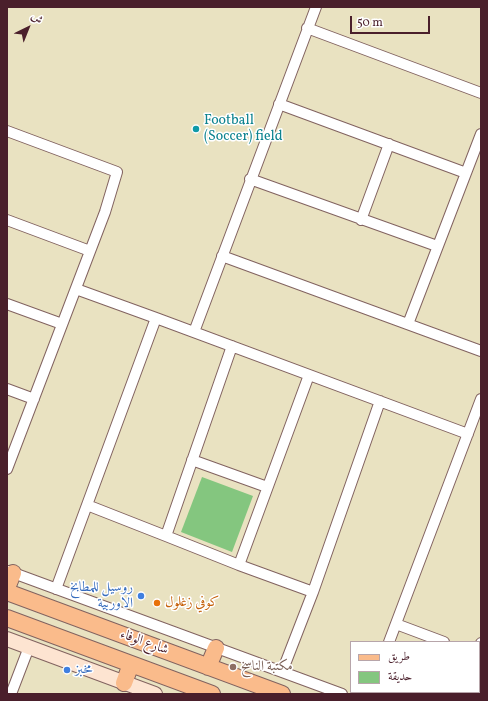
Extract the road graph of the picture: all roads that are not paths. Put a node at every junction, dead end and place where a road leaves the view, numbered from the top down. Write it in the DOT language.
graph roads {
  1 [pos="316,7"];
  2 [pos="307,28"];
  3 [pos="481,93"];
  4 [pos="279,104"];
  5 [pos="7,131"];
  6 [pos="481,134"];
  7 [pos="388,144"];
  8 [pos="466,173"];
  9 [pos="250,179"];
  10 [pos="7,220"];
  11 [pos="361,220"];
  12 [pos="437,246"];
  13 [pos="90,251"];
  14 [pos="222,256"];
  15 [pos="76,289"];
  16 [pos="7,304"];
  17 [pos="156,318"];
  18 [pos="62,324"];
  19 [pos="408,324"];
  20 [pos="194,332"];
  21 [pos="232,346"];
  22 [pos="481,351"];
  23 [pos="309,375"];
  24 [pos="7,389"];
  25 [pos="34,399"];
  26 [pos="481,400"];
  27 [pos="380,401"];
  28 [pos="468,434"];
  29 [pos="192,460"];
  30 [pos="7,469"];
  31 [pos="267,487"];
  32 [pos="87,505"];
  33 [pos="166,536"];
  34 [pos="239,565"];
  35 [pos="10,572"];
  36 [pos="7,588"];
  37 [pos="56,588"];
  38 [pos="7,592"];
  39 [pos="313,592"];
  40 [pos="7,618"];
  41 [pos="396,624"];
  42 [pos="7,639"];
  43 [pos="389,641"];
  44 [pos="441,641"];
  45 [pos="29,648"];
  46 [pos="216,648"];
  47 [pos="131,664"];
  48 [pos="208,667"];
  49 [pos="282,672"];
  50 [pos="124,683"];
  51 [pos="11,694"];
  52 [pos="154,694"];
  53 [pos="212,694"];
  54 [pos="282,694"];
  55 [pos="342,694"];
  1 -- 2 [label="street"];
  2 -- 3 [label="street"];
  2 -- 4 [label="street"];
  4 -- 7 [label="street"];
  4 -- 9 [label="street"];
  5 -- 13 [label="street"];
  6 -- 8 [label="street"];
  7 -- 8 [label="street"];
  7 -- 11 [label="street"];
  8 -- 12 [label="street"];
  9 -- 11 [label="street"];
  9 -- 14 [label="street"];
  10 -- 13 [label="street"];
  11 -- 12 [label="street"];
  12 -- 19 [label="street"];
  13 -- 15 [label="street"];
  14 -- 19 [label="street"];
  14 -- 20 [label="street"];
  15 -- 17 [label="street"];
  15 -- 18 [label="street"];
  16 -- 18 [label="street"];
  17 -- 20 [label="street"];
  17 -- 32 [label="street"];
  18 -- 25 [label="street"];
  19 -- 22 [label="street"];
  20 -- 21 [label="street"];
  21 -- 23 [label="street"];
  21 -- 29 [label="street"];
  23 -- 27 [label="street"];
  23 -- 31 [label="street"];
  24 -- 25 [label="street"];
  25 -- 30 [label="street"];
  26 -- 28 [label="street"];
  27 -- 28 [label="street"];
  27 -- 39 [label="street"];
  28 -- 41 [label="street"];
  29 -- 31 [label="street"];
  29 -- 33 [label="street"];
  31 -- 34 [label="street"];
  32 -- 33 [label="street"];
  32 -- 37 [label="street"];
  33 -- 34 [label="street"];
  34 -- 39 [label="street"];
  35 -- 36 [label="main road"];
  35 -- 37 [label="street"];
  37 -- 46 [label="street"];
  38 -- 48 [label="main road, شارع الوفاء"];
  39 -- 49 [label="street"];
  40 -- 47 [label="main road, شارع الوفاء"];
  41 -- 43 [label="street"];
  41 -- 44 [label="street"];
  42 -- 45 [label="street"];
  45 -- 50 [label="street"];
  45 -- 51 [label="street"];
  46 -- 48 [label="main road"];
  46 -- 49 [label="street"];
  47 -- 50 [label="main road"];
  47 -- 53 [label="main road, شارع الوفاء"];
  48 -- 54 [label="main road, شارع الوفاء"];
  49 -- 55 [label="street"];
  50 -- 52 [label="street"];
}
